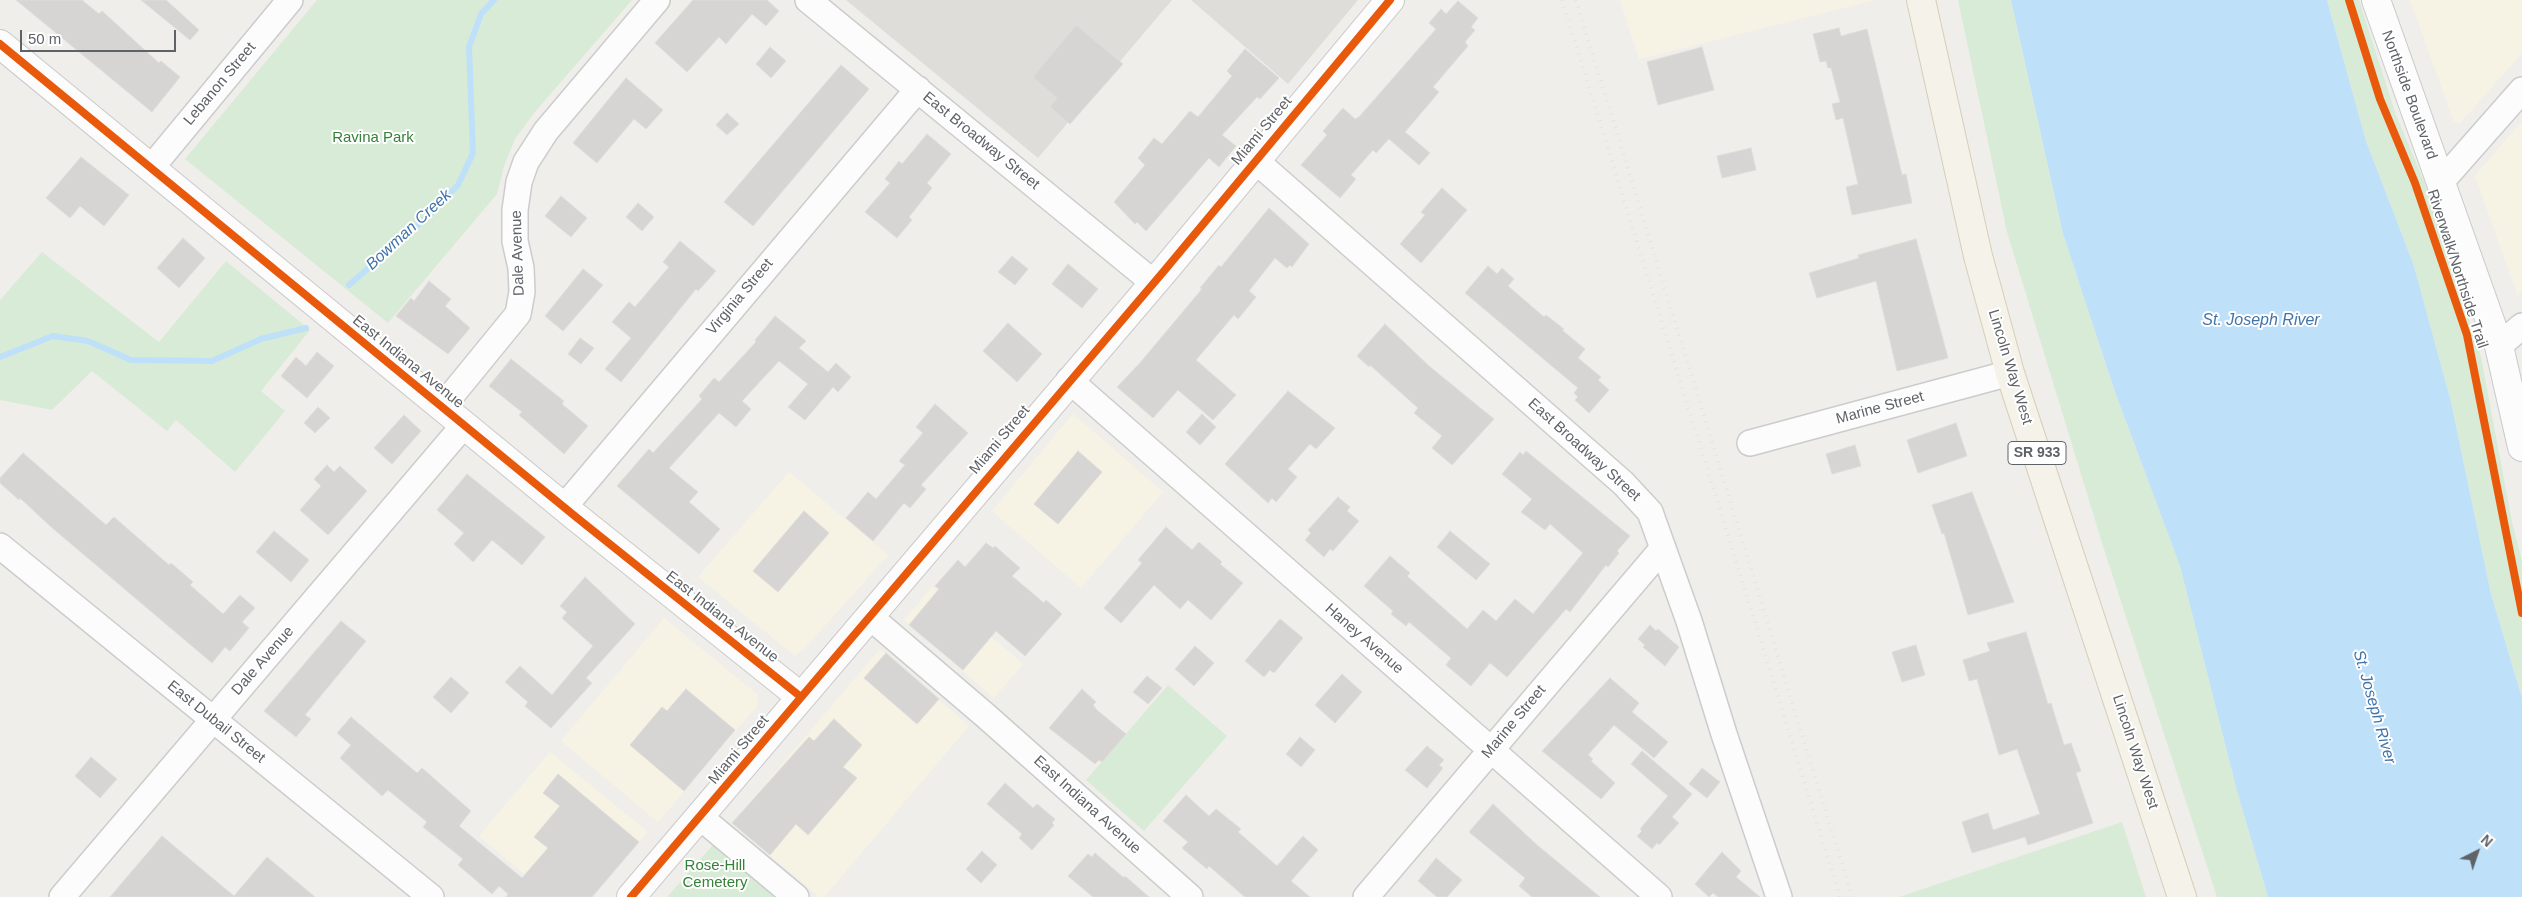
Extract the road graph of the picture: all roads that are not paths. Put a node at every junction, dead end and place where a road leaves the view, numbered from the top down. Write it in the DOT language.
graph roads {
  1 [pos="290,0"];
  2 [pos="657,0"];
  3 [pos="808,0"];
  4 [pos="1390,0"];
  5 [pos="1921,0"];
  6 [pos="2376,0"];
  7 [pos="0,44"];
  8 [pos="918,89"];
  9 [pos="2522,90"];
  10 [pos="1256,161"];
  11 [pos="151,168"];
  12 [pos="2441,182"];
  13 [pos="1154,283"];
  14 [pos="2522,326"];
  15 [pos="2499,346"];
  16 [pos="2010,373"];
  17 [pos="1069,380"];
  18 [pos="442,407"];
  19 [pos="464,425"];
  20 [pos="1750,443"];
  21 [pos="2522,447"];
  22 [pos="564,506"];
  23 [pos="0,546"];
  24 [pos="1663,548"];
  25 [pos="869,616"];
  26 [pos="801,697"];
  27 [pos="213,719"];
  28 [pos="1490,750"];
  29 [pos="700,817"];
  30 [pos="62,897"];
  31 [pos="431,897"];
  32 [pos="631,897"];
  33 [pos="796,897"];
  34 [pos="1190,897"];
  35 [pos="1366,897"];
  36 [pos="1659,897"];
  37 [pos="1779,897"];
  38 [pos="2182,897"];
  1 -- 11 [label="street, Lebanon Street"];
  2 -- 18 [label="street, Dale Avenue"];
  3 -- 8 [label="street, East Broadway Street"];
  4 -- 10 [label="street, Miami Street"];
  5 -- 16 [label="main road, Lincoln Way West / SR 933"];
  6 -- 12 [label="street, Northside Boulevard"];
  7 -- 11 [label="street, East Indiana Avenue"];
  8 -- 13 [label="street, East Broadway Street"];
  8 -- 22 [label="street, Virginia Street"];
  9 -- 12 [label="street"];
  10 -- 13 [label="street, Miami Street"];
  10 -- 24 [label="street, East Broadway Street"];
  11 -- 18 [label="street, East Indiana Avenue"];
  12 -- 15 [label="street, Northside Boulevard"];
  13 -- 17 [label="street, Miami Street"];
  14 -- 15 [label="street"];
  15 -- 21 [label="street, Northside Boulevard"];
  16 -- 20 [label="street, Marine Street"];
  16 -- 38 [label="main road, Lincoln Way West / SR 933"];
  17 -- 25 [label="street, Miami Street"];
  17 -- 28 [label="street, Haney Avenue"];
  18 -- 19 [label="street, East Indiana Avenue"];
  19 -- 22 [label="street, East Indiana Avenue"];
  19 -- 27 [label="street, Dale Avenue"];
  22 -- 26 [label="street, East Indiana Avenue"];
  23 -- 27 [label="street, East Dubail Street"];
  24 -- 28 [label="street, Marine Street"];
  24 -- 37 [label="street, East Broadway Street"];
  25 -- 26 [label="street, Miami Street"];
  25 -- 34 [label="street, East Indiana Avenue"];
  26 -- 29 [label="street, Miami Street"];
  27 -- 30 [label="street, Dale Avenue"];
  27 -- 31 [label="street, East Dubail Street"];
  28 -- 35 [label="street, Marine Street"];
  28 -- 36 [label="street, Haney Avenue"];
  29 -- 32 [label="street, Miami Street"];
  29 -- 33 [label="street"];
}
